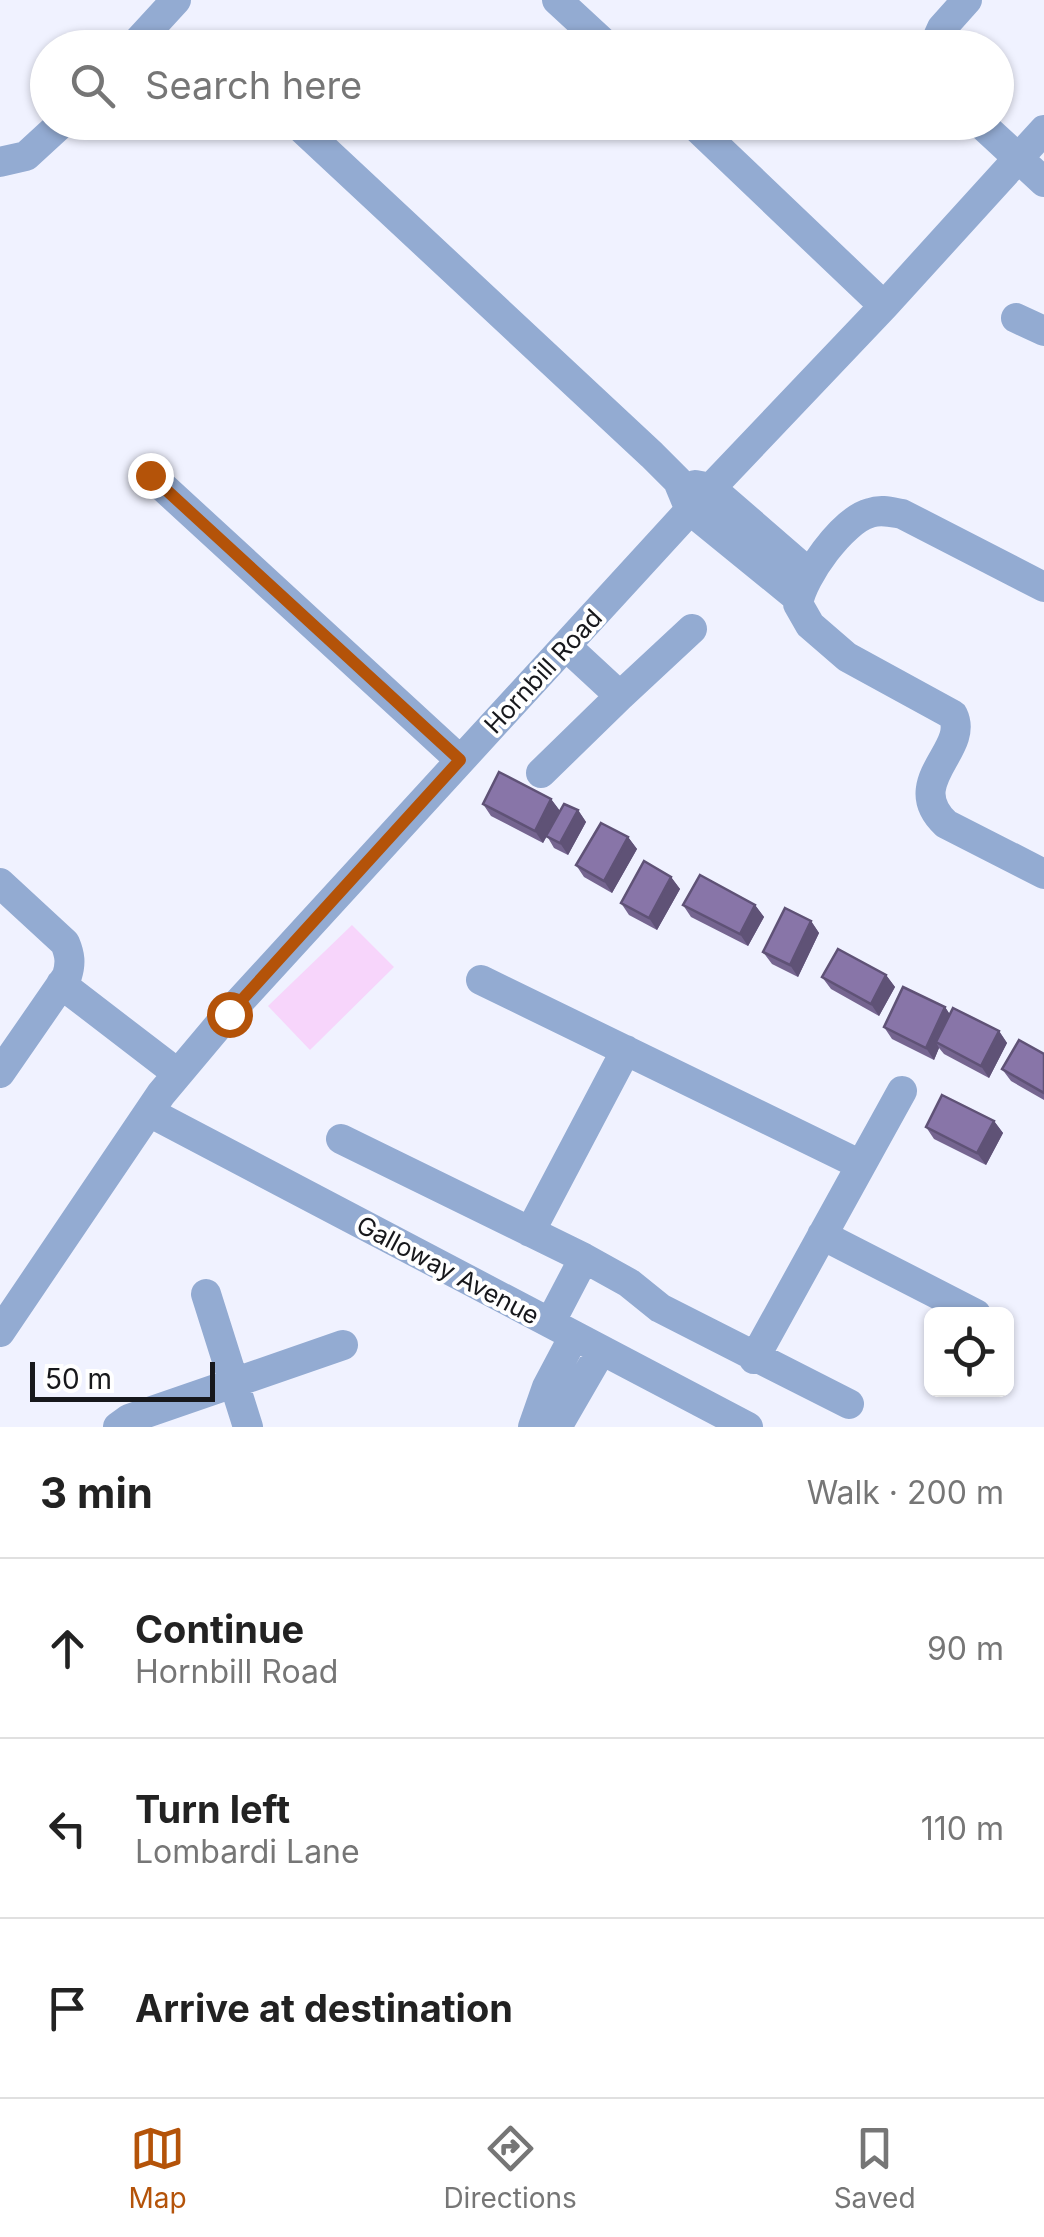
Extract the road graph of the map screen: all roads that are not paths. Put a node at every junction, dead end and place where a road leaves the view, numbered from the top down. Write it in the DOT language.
graph roads {
  1 [pos="176,0"];
  2 [pos="557,0"];
  3 [pos="967,0"];
  4 [pos="148,30"];
  5 [pos="590,30"];
  6 [pos="941,30"];
  7 [pos="43,140"];
  8 [pos="314,140"];
  9 [pos="709,140"];
  10 [pos="1036,142"];
  11 [pos="0,162"];
  12 [pos="1044,182"];
  13 [pos="884,306"];
  14 [pos="1016,318"];
  15 [pos="1044,332"];
  16 [pos="150,475"];
  17 [pos="701,499"];
  18 [pos="804,586"];
  19 [pos="1044,587"];
  20 [pos="692,628"];
  21 [pos="567,647"];
  22 [pos="620,696"];
  23 [pos="460,760"];
  24 [pos="541,773"];
  25 [pos="1044,874"];
  26 [pos="0,883"];
  27 [pos="480,980"];
  28 [pos="62,984"];
  29 [pos="626,1050"];
  30 [pos="177,1073"];
  31 [pos="0,1074"];
  32 [pos="902,1091"];
  33 [pos="148,1112"];
  34 [pos="342,1140"];
  35 [pos="861,1165"];
  36 [pos="530,1232"];
  37 [pos="822,1236"];
  38 [pos="584,1258"];
  39 [pos="206,1294"];
  40 [pos="962,1307"];
  41 [pos="0,1332"];
  42 [pos="575,1337"];
  43 [pos="343,1345"];
  44 [pos="754,1359"];
  45 [pos="235,1385"];
  46 [pos="848,1404"];
  47 [pos="118,1427"];
  48 [pos="248,1427"];
  49 [pos="533,1427"];
  50 [pos="556,1427"];
  51 [pos="748,1427"];
  1 -- 4 [label="street"];
  2 -- 5 [label="street"];
  3 -- 6 [label="street"];
  7 -- 11 [label="street"];
  8 -- 17 [label="street"];
  9 -- 13 [label="street"];
  10 -- 12 [label="street"];
  10 -- 13 [label="street, Hornbill Road"];
  13 -- 17 [label="street, Hornbill Road"];
  14 -- 15 [label="street"];
  16 -- 23 [label="street"];
  17 -- 18 [label="street"];
  17 -- 21 [label="street, Hornbill Road"];
  18 -- 19 [label="street"];
  18 -- 25 [label="street"];
  20 -- 22 [label="street"];
  21 -- 22 [label="street"];
  21 -- 23 [label="street, Hornbill Road"];
  22 -- 24 [label="street"];
  23 -- 30 [label="street, Hornbill Road"];
  26 -- 28 [label="street"];
  27 -- 29 [label="street"];
  28 -- 30 [label="street"];
  28 -- 31 [label="street"];
  29 -- 35 [label="street"];
  29 -- 36 [label="street"];
  30 -- 33 [label="street, Hornbill Road"];
  32 -- 35 [label="street"];
  33 -- 41 [label="street, Hornbill Road"];
  33 -- 42 [label="street, Galloway Avenue"];
  34 -- 36 [label="street"];
  35 -- 37 [label="street"];
  36 -- 38 [label="street"];
  37 -- 40 [label="street"];
  37 -- 44 [label="street"];
  38 -- 42 [label="street"];
  38 -- 44 [label="street"];
  39 -- 45 [label="street"];
  42 -- 49 [label="street"];
  42 -- 50 [label="street"];
  42 -- 51 [label="street, Galloway Avenue"];
  43 -- 45 [label="street"];
  44 -- 46 [label="street"];
  45 -- 47 [label="street"];
  45 -- 48 [label="street"];
}
